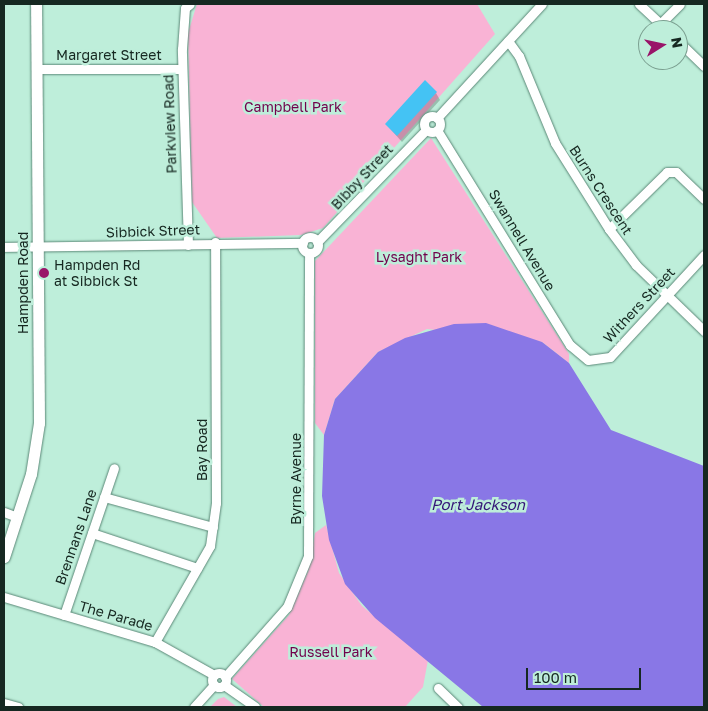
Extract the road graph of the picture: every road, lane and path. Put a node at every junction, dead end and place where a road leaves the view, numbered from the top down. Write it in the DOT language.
graph roads {
  1 [pos="36,4"];
  2 [pos="190,4"];
  3 [pos="542,4"];
  4 [pos="639,4"];
  5 [pos="680,4"];
  6 [pos="656,20"];
  7 [pos="668,20"];
  8 [pos="508,42"];
  9 [pos="688,51"];
  10 [pos="704,66"];
  11 [pos="37,69"];
  12 [pos="182,69"];
  13 [pos="436,118"];
  14 [pos="426,130"];
  15 [pos="437,130"];
  16 [pos="704,199"];
  17 [pos="609,229"];
  18 [pos="215,242"];
  19 [pos="317,242"];
  20 [pos="303,243"];
  21 [pos="188,245"];
  22 [pos="4,247"];
  23 [pos="38,247"];
  24 [pos="309,253"];
  25 [pos="704,255"];
  26 [pos="666,296"];
  27 [pos="704,330"];
  28 [pos="588,360"];
  29 [pos="114,468"];
  30 [pos="104,496"];
  31 [pos="4,512"];
  32 [pos="17,516"];
  33 [pos="213,528"];
  34 [pos="92,533"];
  35 [pos="4,557"];
  36 [pos="197,568"];
  37 [pos="4,597"];
  38 [pos="64,615"];
  39 [pos="155,642"];
  40 [pos="214,676"];
  41 [pos="224,681"];
  42 [pos="214,685"];
  43 [pos="438,688"];
  44 [pos="4,703"];
  45 [pos="18,707"];
  46 [pos="194,707"];
  47 [pos="255,707"];
  48 [pos="458,707"];
  1 -- 11 [label="main road, Hampden Road"];
  2 -- 12 [label="street, Parkview Road"];
  3 -- 8 [label="street"];
  4 -- 6 [label="street"];
  5 -- 7 [label="street"];
  8 -- 13 [label="street"];
  8 -- 17 [label="street, Burns Crescent"];
  9 -- 10 [label="street"];
  11 -- 12 [label="street, Margaret Street"];
  11 -- 23 [label="main road, Hampden Road"];
  12 -- 21 [label="street, Parkview Road"];
  13 -- 14 [label="street, Bibby Street"];
  13 -- 15 [label="street"];
  14 -- 15 [label="street"];
  14 -- 19 [label="street, Bibby Street"];
  15 -- 28 [label="street, Swannell Avenue"];
  16 -- 17 [label="street"];
  17 -- 26 [label="street, Burns Crescent"];
  18 -- 20 [label="street, Sibbick Street"];
  18 -- 21 [label="street, Sibbick Street"];
  18 -- 33 [label="street, Bay Road"];
  19 -- 20 [label="street, Sibbick Street"];
  19 -- 24 [label="street, Bibby Street"];
  20 -- 24 [label="street"];
  21 -- 23 [label="street, Sibbick Street"];
  22 -- 23 [label="street, Sibbick Street"];
  23 -- 32 [label="main road, Hampden Road"];
  24 -- 41 [label="street, Byrne Avenue"];
  25 -- 26 [label="street, Withers Street"];
  26 -- 27 [label="street, Burns Crescent"];
  26 -- 28 [label="street, Withers Street"];
  29 -- 30 [label="street, Brennans Lane"];
  30 -- 33 [label="street"];
  30 -- 34 [label="street, Brennans Lane"];
  31 -- 32 [label="street"];
  32 -- 35 [label="main road, Hampden Road"];
  33 -- 36 [label="street, Bay Road"];
  34 -- 36 [label="street"];
  34 -- 38 [label="street, Brennans Lane"];
  36 -- 39 [label="street, Bay Road"];
  37 -- 38 [label="street, The Parade"];
  38 -- 39 [label="street, The Parade"];
  39 -- 40 [label="street, The Parade"];
  40 -- 41 [label="street"];
  40 -- 42 [label="street"];
  41 -- 42 [label="street"];
  41 -- 47 [label="street"];
  42 -- 46 [label="street"];
  43 -- 48 [label="street"];
  44 -- 45 [label="street"];
}
